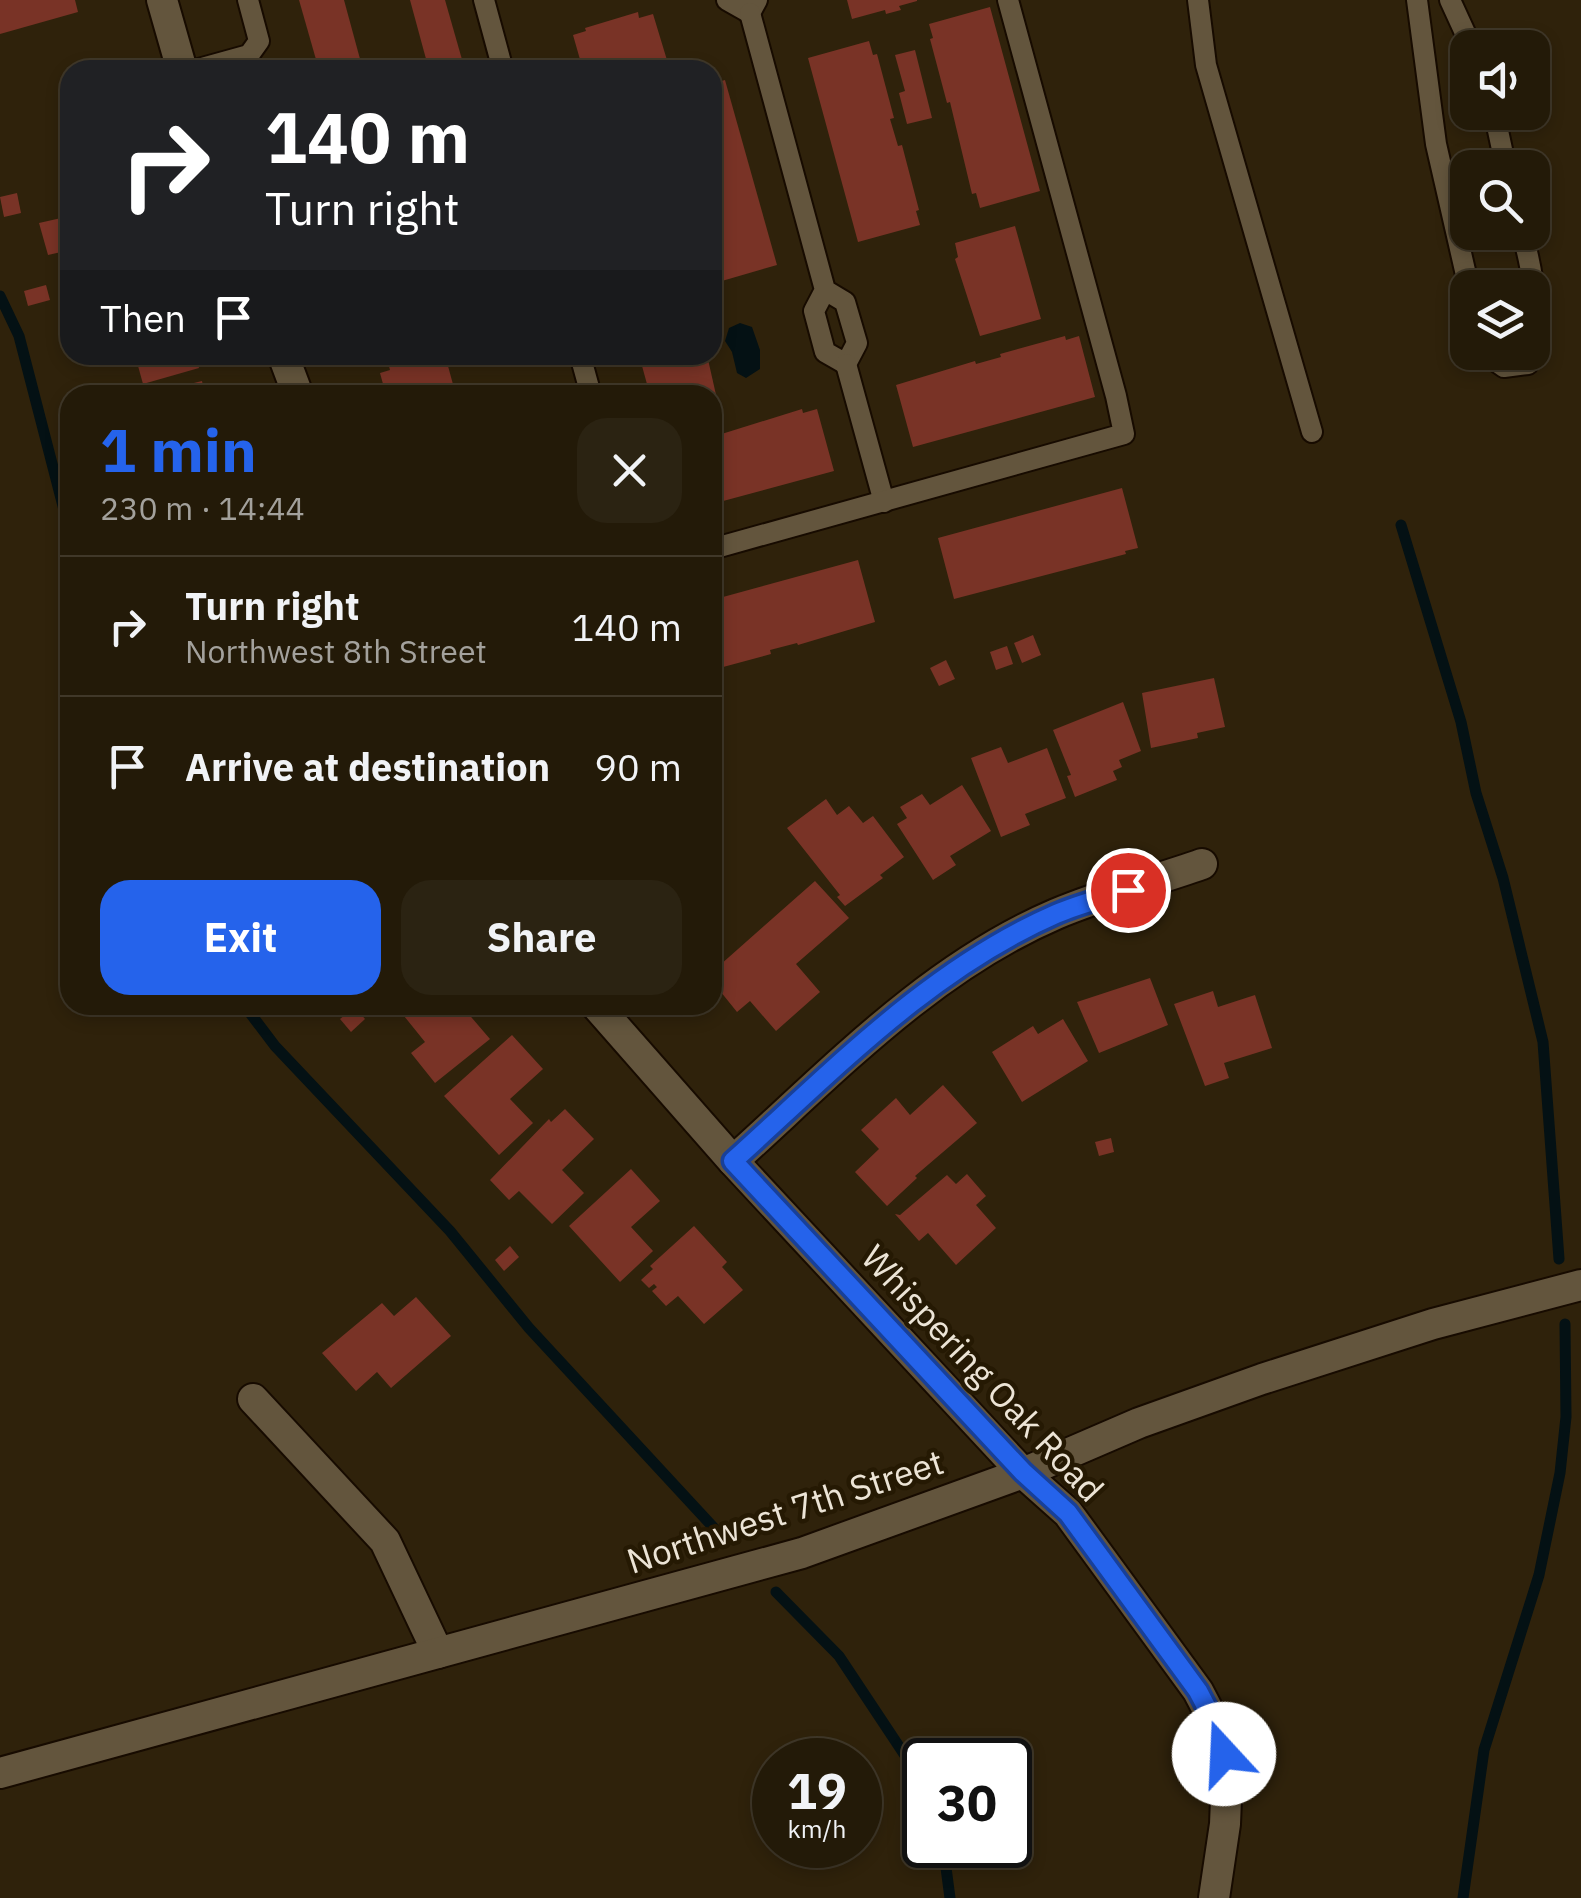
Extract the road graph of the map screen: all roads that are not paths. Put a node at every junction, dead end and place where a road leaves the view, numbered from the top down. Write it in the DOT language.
graph roads {
  1 [pos="162,0"];
  2 [pos="248,0"];
  3 [pos="484,0"];
  4 [pos="727,0"];
  5 [pos="1008,0"];
  6 [pos="1198,0"];
  7 [pos="1417,0"];
  8 [pos="1450,0"];
  9 [pos="753,6"];
  10 [pos="1464,30"];
  11 [pos="179,60"];
  12 [pos="230,60"];
  13 [pos="500,60"];
  14 [pos="1466,270"];
  15 [pos="825,290"];
  16 [pos="846,364"];
  17 [pos="1312,432"];
  18 [pos="884,502"];
  19 [pos="722,546"];
  20 [pos="1202,864"];
  21 [pos="605,1015"];
  22 [pos="733,1161"];
  23 [pos="1580,1285"];
  24 [pos="253,1399"];
  25 [pos="1023,1472"];
  26 [pos="438,1652"];
  27 [pos="0,1772"];
  28 [pos="1214,1898"];
  1 -- 11 [label="street"];
  2 -- 12 [label="lane"];
  3 -- 13 [label="lane"];
  4 -- 9 [label="lane"];
  5 -- 18 [label="lane"];
  6 -- 17 [label="lane"];
  7 -- 14 [label="lane"];
  8 -- 10 [label="lane"];
  9 -- 15 [label="lane"];
  15 -- 16 [label="lane"];
  15 -- 16 [label="lane"];
  16 -- 18 [label="lane"];
  18 -- 19 [label="lane"];
  20 -- 22 [label="street"];
  21 -- 22 [label="street, Whispering Oak Road"];
  22 -- 25 [label="street, Whispering Oak Road"];
  23 -- 25 [label="street, Northwest 7th Street"];
  24 -- 26 [label="street"];
  25 -- 26 [label="street, Northwest 7th Street"];
  25 -- 28 [label="street, Whispering Oak Road"];
  26 -- 27 [label="street, Northwest 7th Street"];
}
